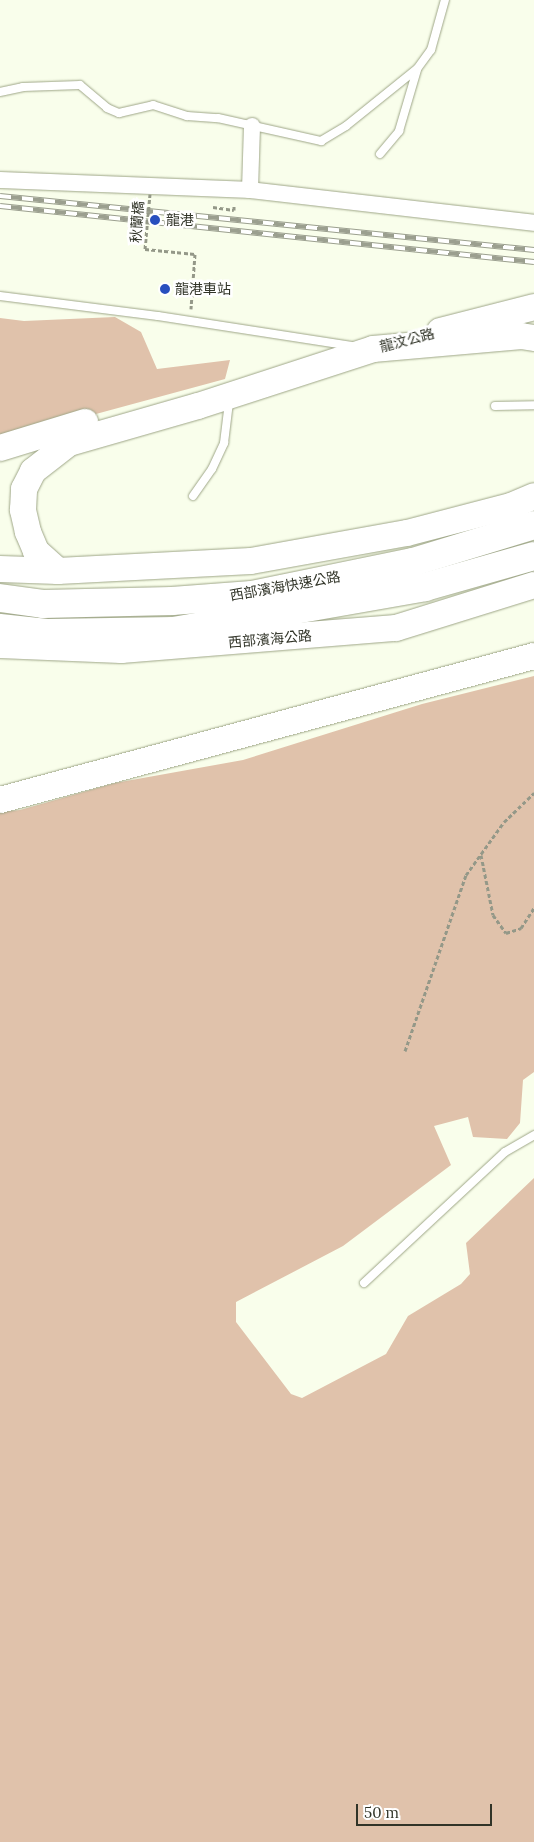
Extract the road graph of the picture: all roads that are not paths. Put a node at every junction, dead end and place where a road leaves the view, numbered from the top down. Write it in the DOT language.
graph roads {
  1 [pos="445,0"];
  2 [pos="417,69"];
  3 [pos="0,92"];
  4 [pos="252,126"];
  5 [pos="380,154"];
  6 [pos="0,180"];
  7 [pos="250,190"];
  8 [pos="534,223"];
  9 [pos="1,296"];
  10 [pos="534,307"];
  11 [pos="534,338"];
  12 [pos="373,349"];
  13 [pos="229,396"];
  14 [pos="534,405"];
  15 [pos="495,406"];
  16 [pos="0,448"];
  17 [pos="193,496"];
  18 [pos="523,501"];
  19 [pos="534,525"];
  20 [pos="534,556"];
  21 [pos="0,569"];
  22 [pos="58,571"];
  23 [pos="534,585"];
  24 [pos="0,598"];
  25 [pos="0,628"];
  26 [pos="0,644"];
  27 [pos="534,656"];
  28 [pos="0,780"];
  29 [pos="39,790"];
  30 [pos="0,800"];
  31 [pos="534,1135"];
  32 [pos="364,1283"];
  1 -- 2 [label="lane"];
  2 -- 4 [label="lane"];
  2 -- 5 [label="lane"];
  3 -- 4 [label="lane"];
  4 -- 7 [label="street"];
  6 -- 7 [label="street"];
  7 -- 8 [label="street"];
  9 -- 12 [label="lane"];
  10 -- 12 [label="main road, 龍汶公路"];
  11 -- 12 [label="main road, 龍汶公路"];
  12 -- 13 [label="main road"];
  12 -- 16 [label="main road"];
  13 -- 17 [label="lane"];
  13 -- 22 [label="main road"];
  14 -- 15 [label="lane"];
  18 -- 22 [label="main road"];
  19 -- 24 [label="highway, 西部濱海快速公路"];
  20 -- 25 [label="highway, 西部濱海快速公路"];
  21 -- 22 [label="main road"];
  23 -- 26 [label="main road, 西部濱海公路"];
  27 -- 29 [label="main road"];
  28 -- 29 [label="main road"];
  29 -- 30 [label="main road"];
  31 -- 32 [label="lane"];
}
